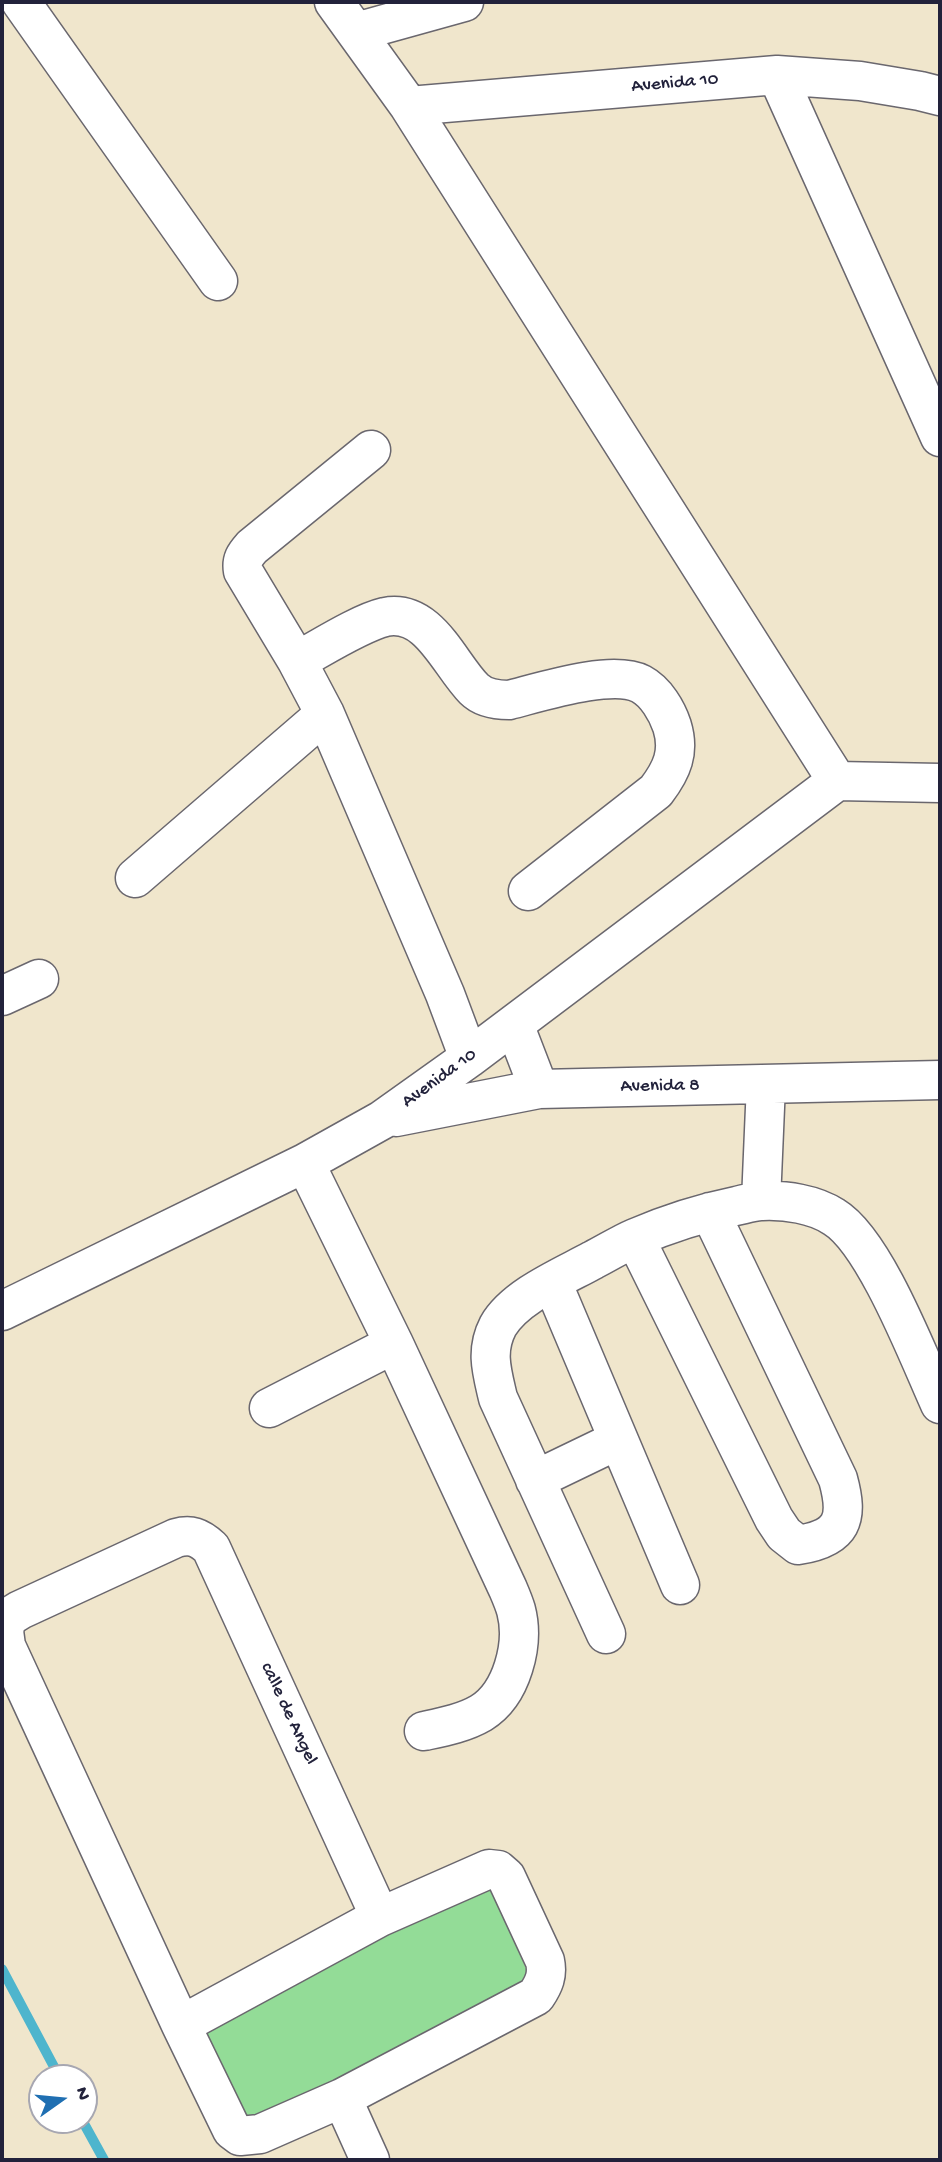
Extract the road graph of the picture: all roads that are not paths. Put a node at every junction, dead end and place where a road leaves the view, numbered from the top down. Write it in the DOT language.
graph roads {
  1 [pos="21,2"];
  2 [pos="334,2"];
  3 [pos="464,2"];
  4 [pos="356,32"];
  5 [pos="777,75"];
  6 [pos="940,96"];
  7 [pos="409,106"];
  8 [pos="218,281"];
  9 [pos="940,437"];
  10 [pos="371,450"];
  11 [pos="297,661"];
  12 [pos="325,714"];
  13 [pos="837,781"];
  14 [pos="940,783"];
  15 [pos="135,878"];
  16 [pos="528,891"];
  17 [pos="39,979"];
  18 [pos="2,996"];
  19 [pos="514,1024"];
  20 [pos="469,1058"];
  21 [pos="940,1080"];
  22 [pos="766,1084"];
  23 [pos="539,1089"];
  24 [pos="382,1120"];
  25 [pos="305,1163"];
  26 [pos="761,1200"];
  27 [pos="710,1212"];
  28 [pos="635,1238"];
  29 [pos="552,1282"];
  30 [pos="2,1311"];
  31 [pos="394,1344"];
  32 [pos="940,1404"];
  33 [pos="269,1408"];
  34 [pos="618,1440"];
  35 [pos="535,1480"];
  36 [pos="680,1585"];
  37 [pos="606,1634"];
  38 [pos="424,1731"];
  39 [pos="380,1917"];
  40 [pos="181,2025"];
  41 [pos="342,2098"];
  42 [pos="370,2160"];
  1 -- 8 [label="street"];
  2 -- 4 [label="street"];
  3 -- 4 [label="street"];
  4 -- 7 [label="street"];
  5 -- 6 [label="street, Avenida 10"];
  5 -- 7 [label="street, Avenida 10"];
  5 -- 9 [label="street"];
  7 -- 13 [label="street"];
  10 -- 11 [label="street"];
  11 -- 12 [label="street"];
  11 -- 16 [label="street"];
  12 -- 15 [label="street"];
  12 -- 20 [label="street"];
  13 -- 14 [label="street"];
  13 -- 19 [label="street, Avenida 10"];
  17 -- 18 [label="street"];
  19 -- 20 [label="street, Avenida 10"];
  19 -- 23 [label="street"];
  20 -- 24 [label="street, Avenida 10"];
  21 -- 22 [label="street, Avenida 8"];
  22 -- 23 [label="street, Avenida 8"];
  22 -- 26 [label="street"];
  23 -- 24 [label="street, Avenida 8"];
  24 -- 25 [label="street, Avenida 10"];
  25 -- 30 [label="street, Avenida 10"];
  25 -- 31 [label="street"];
  26 -- 27 [label="street"];
  26 -- 32 [label="street"];
  27 -- 28 [label="street"];
  27 -- 28 [label="street"];
  28 -- 29 [label="street"];
  29 -- 34 [label="street"];
  29 -- 35 [label="street"];
  31 -- 33 [label="street"];
  31 -- 38 [label="street"];
  34 -- 35 [label="street"];
  34 -- 36 [label="street"];
  35 -- 37 [label="street"];
  39 -- 40 [label="street"];
  39 -- 40 [label="street, calle de Angel"];
  39 -- 41 [label="street"];
  40 -- 41 [label="street"];
  41 -- 42 [label="street"];
}
